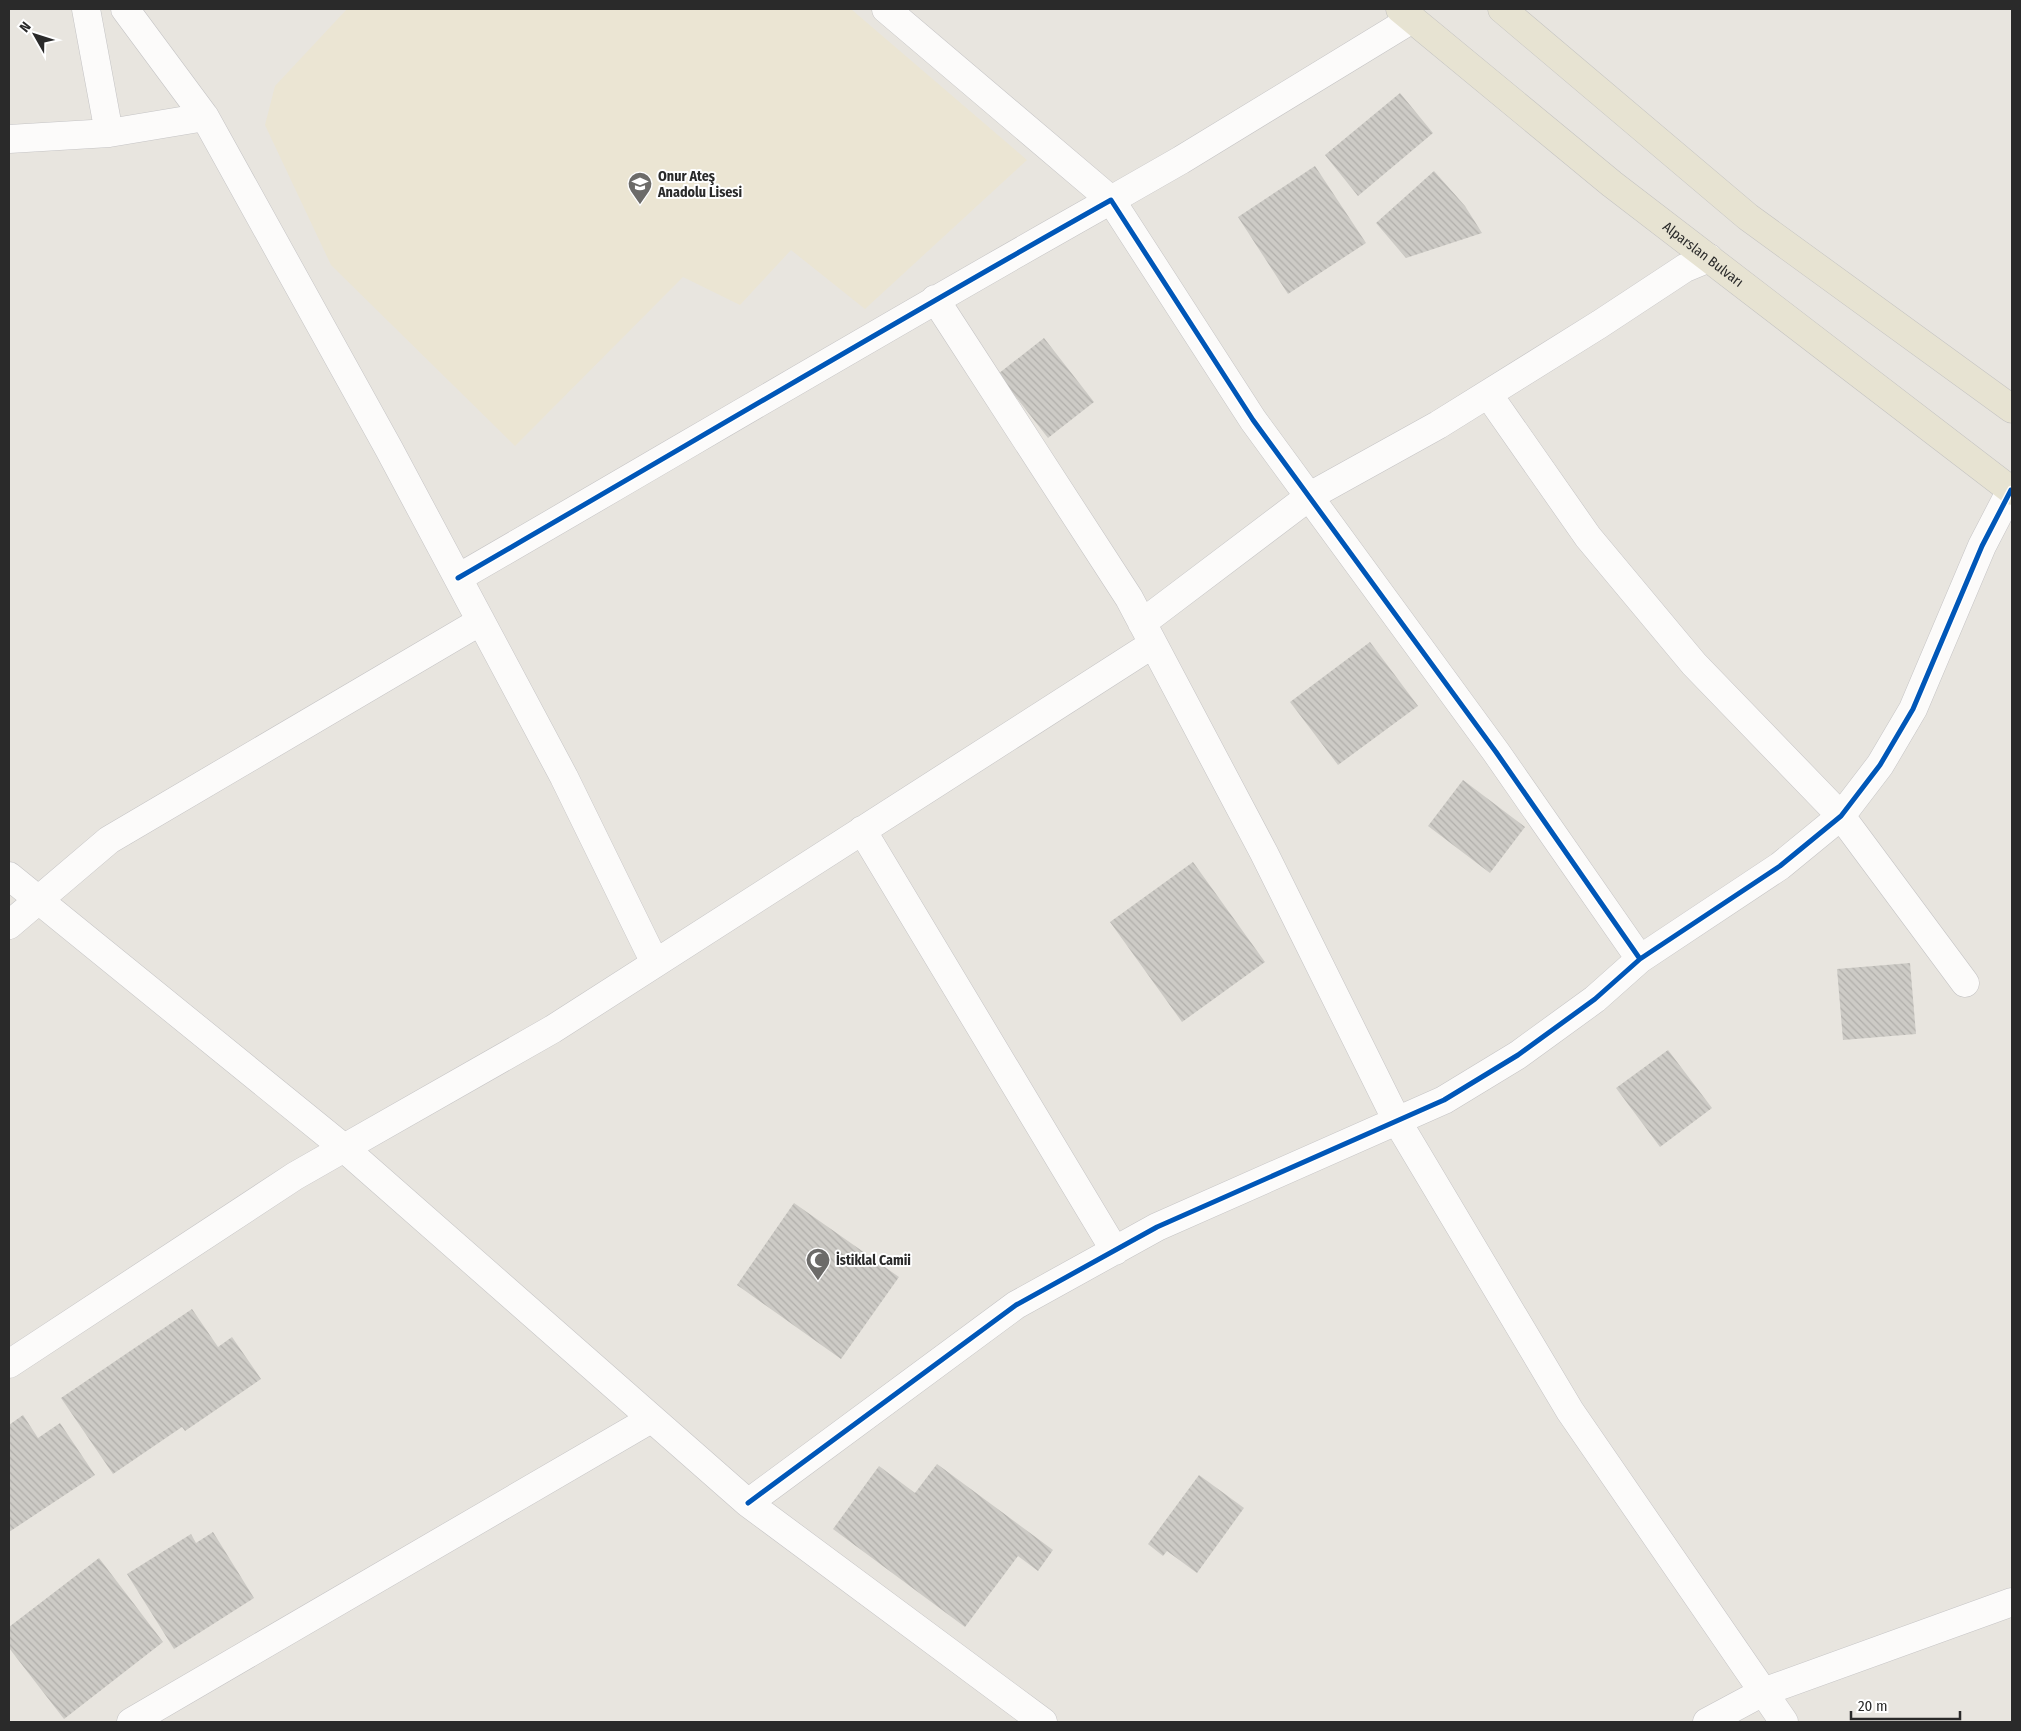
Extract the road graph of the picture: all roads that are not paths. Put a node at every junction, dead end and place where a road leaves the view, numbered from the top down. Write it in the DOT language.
graph roads {
  1 [pos="86,9"];
  2 [pos="125,9"];
  3 [pos="886,9"];
  4 [pos="1502,9"];
  5 [pos="1406,14"];
  6 [pos="205,117"];
  7 [pos="109,133"];
  8 [pos="9,139"];
  9 [pos="1111,200"];
  10 [pos="1709,258"];
  11 [pos="934,299"];
  12 [pos="1488,394"];
  13 [pos="2012,409"];
  14 [pos="2012,491"];
  15 [pos="1310,496"];
  16 [pos="458,578"];
  17 [pos="481,621"];
  18 [pos="1147,633"];
  19 [pos="1841,816"];
  20 [pos="862,830"];
  21 [pos="9,876"];
  22 [pos="39,900"];
  23 [pos="9,925"];
  24 [pos="1640,959"];
  25 [pos="655,963"];
  26 [pos="1965,983"];
  27 [pos="1397,1121"];
  28 [pos="344,1148"];
  29 [pos="1115,1251"];
  30 [pos="9,1364"];
  31 [pos="651,1419"];
  32 [pos="748,1504"];
  33 [pos="2012,1602"];
  34 [pos="1763,1692"];
  35 [pos="132,1722"];
  36 [pos="1043,1722"];
  37 [pos="1707,1722"];
  38 [pos="1784,1722"];
  1 -- 7 [label="street"];
  2 -- 6 [label="street"];
  3 -- 9 [label="street"];
  4 -- 13 [label="main road"];
  5 -- 9 [label="street"];
  5 -- 10 [label="main road, Alparslan Bulvarı"];
  6 -- 7 [label="street"];
  6 -- 16 [label="street"];
  7 -- 8 [label="street"];
  9 -- 11 [label="street"];
  9 -- 15 [label="street"];
  10 -- 12 [label="street"];
  10 -- 14 [label="main road, Alparslan Bulvarı"];
  11 -- 16 [label="street"];
  11 -- 18 [label="street"];
  12 -- 15 [label="street"];
  12 -- 19 [label="street"];
  14 -- 19 [label="street"];
  15 -- 18 [label="street"];
  15 -- 24 [label="street"];
  16 -- 17 [label="street"];
  17 -- 22 [label="street"];
  17 -- 25 [label="street"];
  18 -- 20 [label="street"];
  18 -- 27 [label="street"];
  19 -- 24 [label="street"];
  19 -- 26 [label="street"];
  20 -- 25 [label="street"];
  20 -- 29 [label="street"];
  21 -- 22 [label="street"];
  22 -- 23 [label="street"];
  22 -- 28 [label="street"];
  24 -- 27 [label="street"];
  25 -- 28 [label="street"];
  27 -- 29 [label="street"];
  27 -- 34 [label="street"];
  28 -- 30 [label="street"];
  28 -- 31 [label="street"];
  29 -- 32 [label="street"];
  31 -- 32 [label="street"];
  31 -- 35 [label="street"];
  32 -- 36 [label="street"];
  33 -- 34 [label="street"];
  34 -- 37 [label="street"];
  34 -- 38 [label="street"];
}
